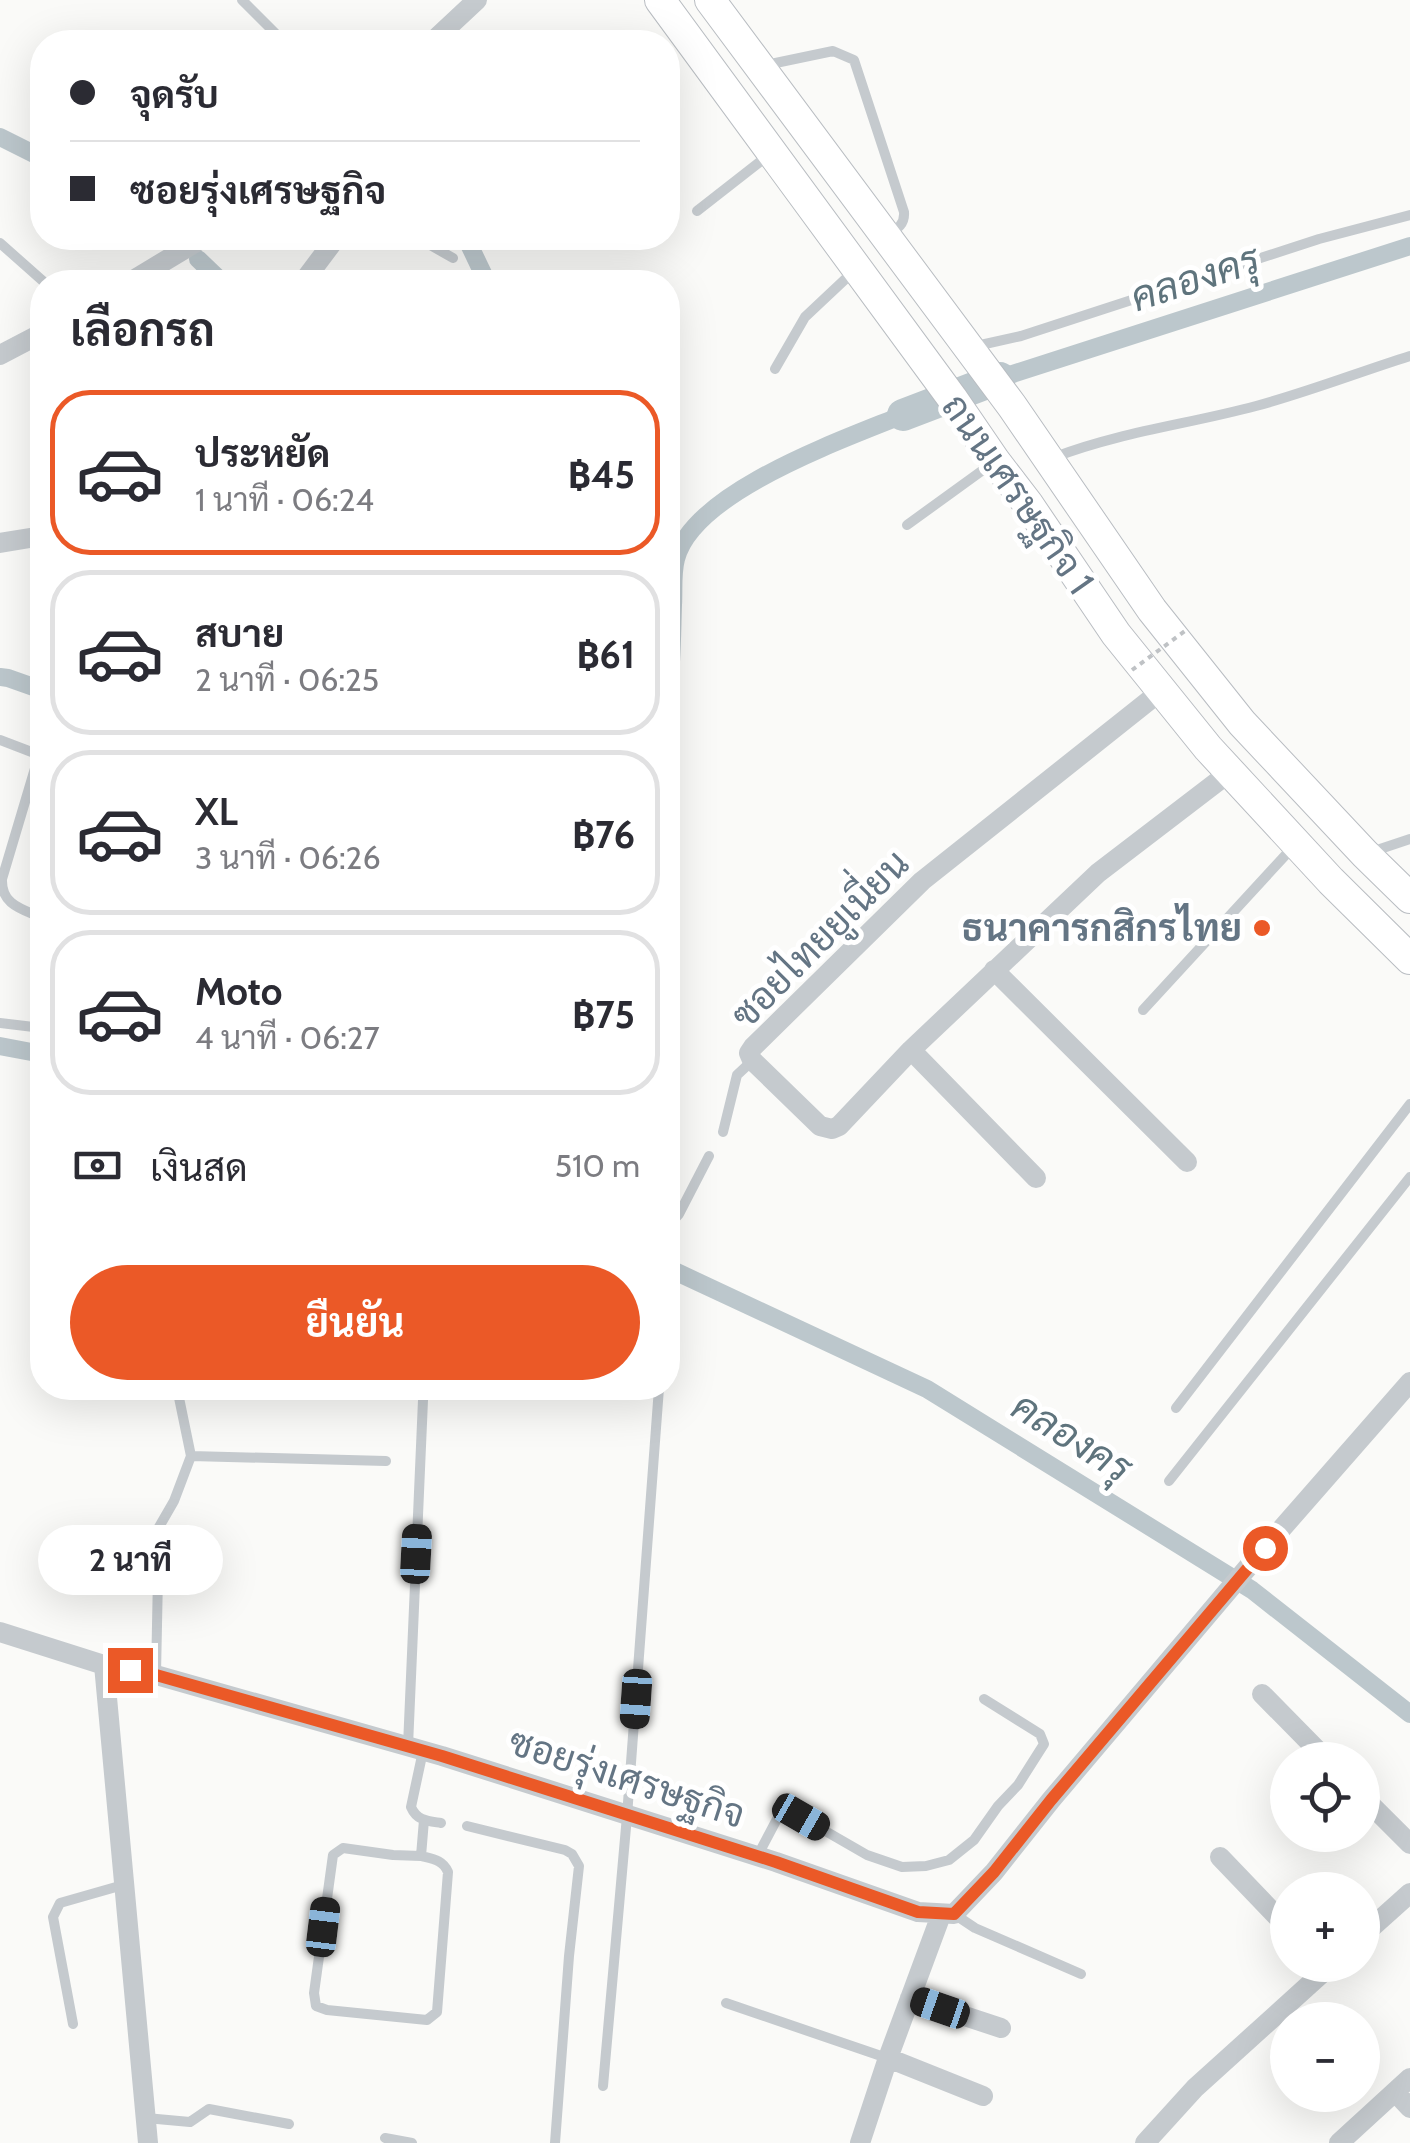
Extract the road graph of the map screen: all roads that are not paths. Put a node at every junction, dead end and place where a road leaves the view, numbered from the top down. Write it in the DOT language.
graph roads {
  1 [pos="242,0"];
  2 [pos="477,0"];
  3 [pos="660,0"];
  4 [pos="710,0"];
  5 [pos="454,21"];
  6 [pos="272,30"];
  7 [pos="445,30"];
  8 [pos="452,30"];
  9 [pos="760,66"];
  10 [pos="771,153"];
  11 [pos="697,210"];
  12 [pos="1410,215"];
  13 [pos="884,236"];
  14 [pos="0,243"];
  15 [pos="183,250"];
  16 [pos="440,250"];
  17 [pos="454,258"];
  18 [pos="30,270"];
  19 [pos="150,270"];
  20 [pos="856,270"];
  21 [pos="30,340"];
  22 [pos="970,351"];
  23 [pos="0,355"];
  24 [pos="1410,356"];
  25 [pos="775,370"];
  26 [pos="1049,460"];
  27 [pos="995,462"];
  28 [pos="907,524"];
  29 [pos="30,538"];
  30 [pos="0,543"];
  31 [pos="1161,690"];
  32 [pos="0,740"];
  33 [pos="30,751"];
  34 [pos="1230,772"];
  35 [pos="30,790"];
  36 [pos="1410,839"];
  37 [pos="1296,843"];
  38 [pos="1365,854"];
  39 [pos="1410,898"];
  40 [pos="30,913"];
  41 [pos="1410,958"];
  42 [pos="994,970"];
  43 [pos="1143,1010"];
  44 [pos="0,1023"];
  45 [pos="30,1027"];
  46 [pos="911,1050"];
  47 [pos="752,1060"];
  48 [pos="1410,1104"];
  49 [pos="724,1132"];
  50 [pos="710,1156"];
  51 [pos="1187,1162"];
  52 [pos="1410,1177"];
  53 [pos="1036,1178"];
  54 [pos="680,1212"];
  55 [pos="1410,1382"];
  56 [pos="179,1400"];
  57 [pos="423,1400"];
  58 [pos="659,1400"];
  59 [pos="1176,1408"];
  60 [pos="191,1456"];
  61 [pos="386,1461"];
  62 [pos="1169,1480"];
  63 [pos="0,1632"];
  64 [pos="104,1665"];
  65 [pos="156,1675"];
  66 [pos="1262,1694"];
  67 [pos="984,1699"];
  68 [pos="1309,1742"];
  69 [pos="416,1749"];
  70 [pos="1380,1814"];
  71 [pos="627,1816"];
  72 [pos="424,1820"];
  73 [pos="442,1823"];
  74 [pos="467,1826"];
  75 [pos="1410,1844"];
  76 [pos="421,1856"];
  77 [pos="758,1856"];
  78 [pos="1220,1857"];
  79 [pos="124,1885"];
  80 [pos="1410,1893"];
  81 [pos="1270,1909"];
  82 [pos="947,1915"];
  83 [pos="1380,1920"];
  84 [pos="1081,1974"];
  85 [pos="1310,1982"];
  86 [pos="910,1998"];
  87 [pos="726,2003"];
  88 [pos="73,2024"];
  89 [pos="1001,2028"];
  90 [pos="888,2058"];
  91 [pos="1402,2085"];
  92 [pos="603,2086"];
  93 [pos="983,2096"];
  94 [pos="1410,2108"];
  95 [pos="146,2118"];
  96 [pos="290,2124"];
  97 [pos="384,2138"];
  98 [pos="148,2143"];
  99 [pos="412,2143"];
  100 [pos="555,2143"];
  101 [pos="860,2143"];
  102 [pos="1145,2143"];
  103 [pos="1339,2143"];
  1 -- 6 [label="lane"];
  2 -- 5 [label="street"];
  3 -- 10 [label="main road, ถนนเศรษฐกิจ 1"];
  4 -- 9 [label="main road, ถนนเศรษฐกิจ 1"];
  5 -- 7 [label="street"];
  5 -- 8 [label="street"];
  9 -- 13 [label="main road, ถนนเศรษฐกิจ 1"];
  9 -- 13 [label="lane"];
  10 -- 11 [label="lane"];
  10 -- 20 [label="main road, ถนนเศรษฐกิจ 1"];
  12 -- 22 [label="lane"];
  13 -- 22 [label="main road, ถนนเศรษฐกิจ 1"];
  14 -- 18 [label="lane"];
  15 -- 19 [label="street"];
  16 -- 17 [label="lane"];
  20 -- 25 [label="lane"];
  20 -- 27 [label="main road, ถนนเศรษฐกิจ 1"];
  21 -- 23 [label="street"];
  22 -- 26 [label="main road, ถนนเศรษฐกิจ 1"];
  24 -- 26 [label="lane"];
  26 -- 38 [label="main road, ถนนเศรษฐกิจ 1"];
  27 -- 28 [label="lane"];
  27 -- 31 [label="main road, ถนนเศรษฐกิจ 1"];
  29 -- 30 [label="street"];
  31 -- 34 [label="main road, ถนนเศรษฐกิจ 1"];
  31 -- 47 [label="street, ซอยไทยยูเนี่ยน"];
  32 -- 33 [label="lane"];
  34 -- 37 [label="main road, ถนนเศรษฐกิจ 1"];
  34 -- 42 [label="street, ซอยไทยยูเนี่ยน"];
  35 -- 40 [label="lane"];
  36 -- 38 [label="lane"];
  37 -- 41 [label="main road, ถนนเศรษฐกิจ 1"];
  37 -- 43 [label="lane"];
  38 -- 39 [label="main road, ถนนเศรษฐกิจ 1"];
  42 -- 46 [label="street, ซอยไทยยูเนี่ยน"];
  42 -- 51 [label="street"];
  44 -- 45 [label="lane"];
  46 -- 47 [label="street, ซอยไทยยูเนี่ยน"];
  46 -- 53 [label="street"];
  47 -- 49 [label="lane"];
  48 -- 59 [label="lane"];
  50 -- 54 [label="lane"];
  52 -- 62 [label="lane"];
  55 -- 82 [label="street"];
  56 -- 60 [label="lane"];
  57 -- 69 [label="lane"];
  58 -- 71 [label="lane"];
  60 -- 61 [label="lane"];
  60 -- 65 [label="lane"];
  63 -- 64 [label="street, ซอยรุ่งเศรษฐกิจ"];
  64 -- 65 [label="street, ซอยรุ่งเศรษฐกิจ"];
  64 -- 79 [label="street"];
  65 -- 69 [label="street, ซอยรุ่งเศรษฐกิจ"];
  66 -- 68 [label="street"];
  67 -- 77 [label="lane"];
  69 -- 71 [label="street, ซอยรุ่งเศรษฐกิจ"];
  69 -- 72 [label="lane"];
  70 -- 75 [label="street"];
  71 -- 77 [label="street, ซอยรุ่งเศรษฐกิจ"];
  71 -- 92 [label="lane"];
  72 -- 73 [label="lane"];
  72 -- 76 [label="lane"];
  74 -- 100 [label="lane"];
  76 -- 76 [label="lane"];
  77 -- 82 [label="street, ซอยรุ่งเศรษฐกิจ"];
  78 -- 81 [label="street"];
  79 -- 88 [label="lane"];
  79 -- 95 [label="street"];
  80 -- 83 [label="street"];
  82 -- 84 [label="lane"];
  82 -- 86 [label="street"];
  85 -- 102 [label="street"];
  86 -- 89 [label="street"];
  86 -- 90 [label="street"];
  87 -- 90 [label="lane"];
  90 -- 93 [label="street"];
  90 -- 101 [label="street"];
  91 -- 94 [label="street"];
  91 -- 103 [label="street"];
  95 -- 96 [label="lane"];
  95 -- 98 [label="street"];
  97 -- 99 [label="lane"];
}
